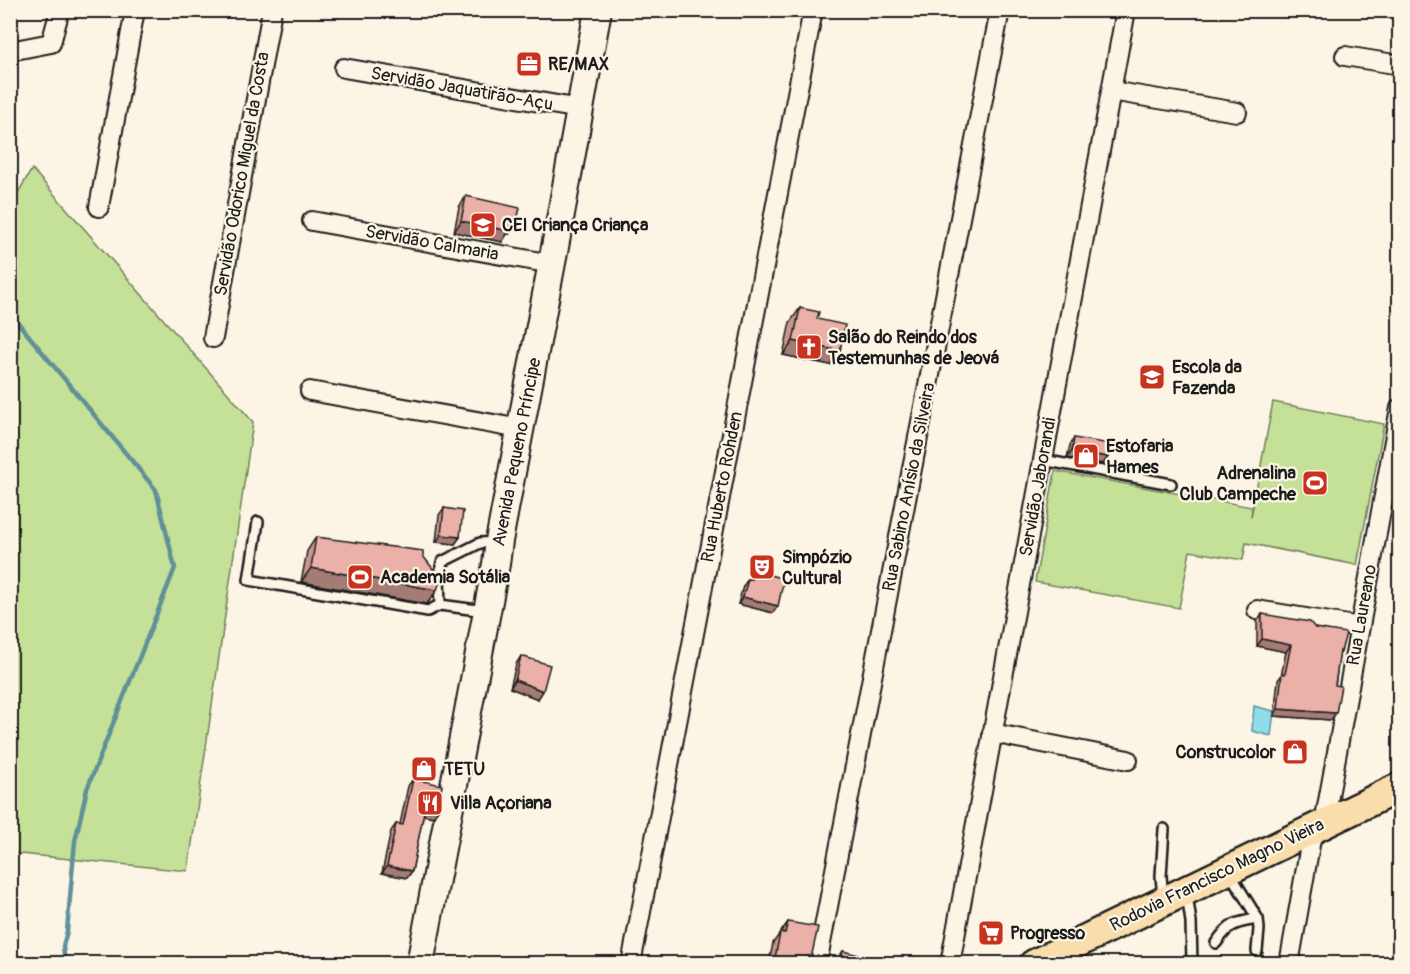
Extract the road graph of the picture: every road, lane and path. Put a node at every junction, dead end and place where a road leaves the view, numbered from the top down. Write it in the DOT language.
graph roads {
  1 [pos="60,10"];
  2 [pos="135,10"];
  3 [pos="272,10"];
  4 [pos="598,10"];
  5 [pos="813,10"];
  6 [pos="1000,10"];
  7 [pos="1126,10"];
  8 [pos="10,51"];
  9 [pos="1345,56"];
  10 [pos="1400,65"];
  11 [pos="344,68"];
  12 [pos="1111,91"];
  13 [pos="580,109"];
  14 [pos="1237,112"];
  15 [pos="99,207"];
  16 [pos="312,221"];
  17 [pos="552,264"];
  18 [pos="213,338"];
  19 [pos="310,391"];
  20 [pos="1400,408"];
  21 [pos="521,429"];
  22 [pos="1042,460"];
  23 [pos="1171,484"];
  24 [pos="258,522"];
  25 [pos="499,542"];
  26 [pos="440,605"];
  27 [pos="1257,610"];
  28 [pos="487,612"];
  29 [pos="1360,627"];
  30 [pos="992,733"];
  31 [pos="1128,760"];
  32 [pos="1400,787"];
  33 [pos="1318,826"];
  34 [pos="1164,829"];
  35 [pos="1227,870"];
  36 [pos="1175,895"];
  37 [pos="1258,919"];
  38 [pos="1216,943"];
  39 [pos="1257,951"];
  40 [pos="420,963"];
  41 [pos="631,963"];
  42 [pos="817,963"];
  43 [pos="950,963"];
  44 [pos="1034,963"];
  45 [pos="1192,963"];
  46 [pos="1289,963"];
  1 -- 8 [label="street"];
  2 -- 15 [label="street"];
  3 -- 18 [label="street, Servidão Odorico Miguel da Costa"];
  4 -- 13 [label="main road, Avenida Pequeno Príncipe"];
  5 -- 41 [label="street, Rua Huberto Rohden"];
  6 -- 42 [label="street, Rua Sabino Anísio da Silveira"];
  7 -- 12 [label="street, Servidão Jaborandi"];
  9 -- 10 [label="street"];
  11 -- 13 [label="street, Servidão Jaquatirão-Açu"];
  12 -- 14 [label="street"];
  12 -- 22 [label="street, Servidão Jaborandi"];
  13 -- 17 [label="main road, Avenida Pequeno Príncipe"];
  16 -- 17 [label="street, Servidão Calmaria"];
  17 -- 21 [label="main road, Avenida Pequeno Príncipe"];
  19 -- 21 [label="street"];
  20 -- 29 [label="street, Rua Laureano"];
  21 -- 25 [label="main road, Avenida Pequeno Príncipe"];
  22 -- 23 [label="lane"];
  22 -- 30 [label="street, Servidão Jaborandi"];
  24 -- 26 [label="lane"];
  25 -- 26 [label="lane"];
  25 -- 28 [label="main road, Avenida Pequeno Príncipe"];
  26 -- 28 [label="lane"];
  27 -- 29 [label="street"];
  28 -- 40 [label="main road, Avenida Pequeno Príncipe"];
  29 -- 33 [label="street, Rua Laureano"];
  30 -- 31 [label="street"];
  30 -- 43 [label="street, Servidão Jaborandi"];
  32 -- 33 [label="main road, Rodovia Francisco Magno Vieira"];
  33 -- 35 [label="main road, Rodovia Francisco Magno Vieira"];
  33 -- 46 [label="street, Rua Laureano"];
  34 -- 36 [label="lane"];
  35 -- 36 [label="main road, Rodovia Francisco Magno Vieira"];
  35 -- 37 [label="lane"];
  36 -- 44 [label="main road, Rodovia Francisco Magno Vieira"];
  36 -- 45 [label="lane"];
  37 -- 38 [label="lane"];
  37 -- 39 [label="lane"];
}
